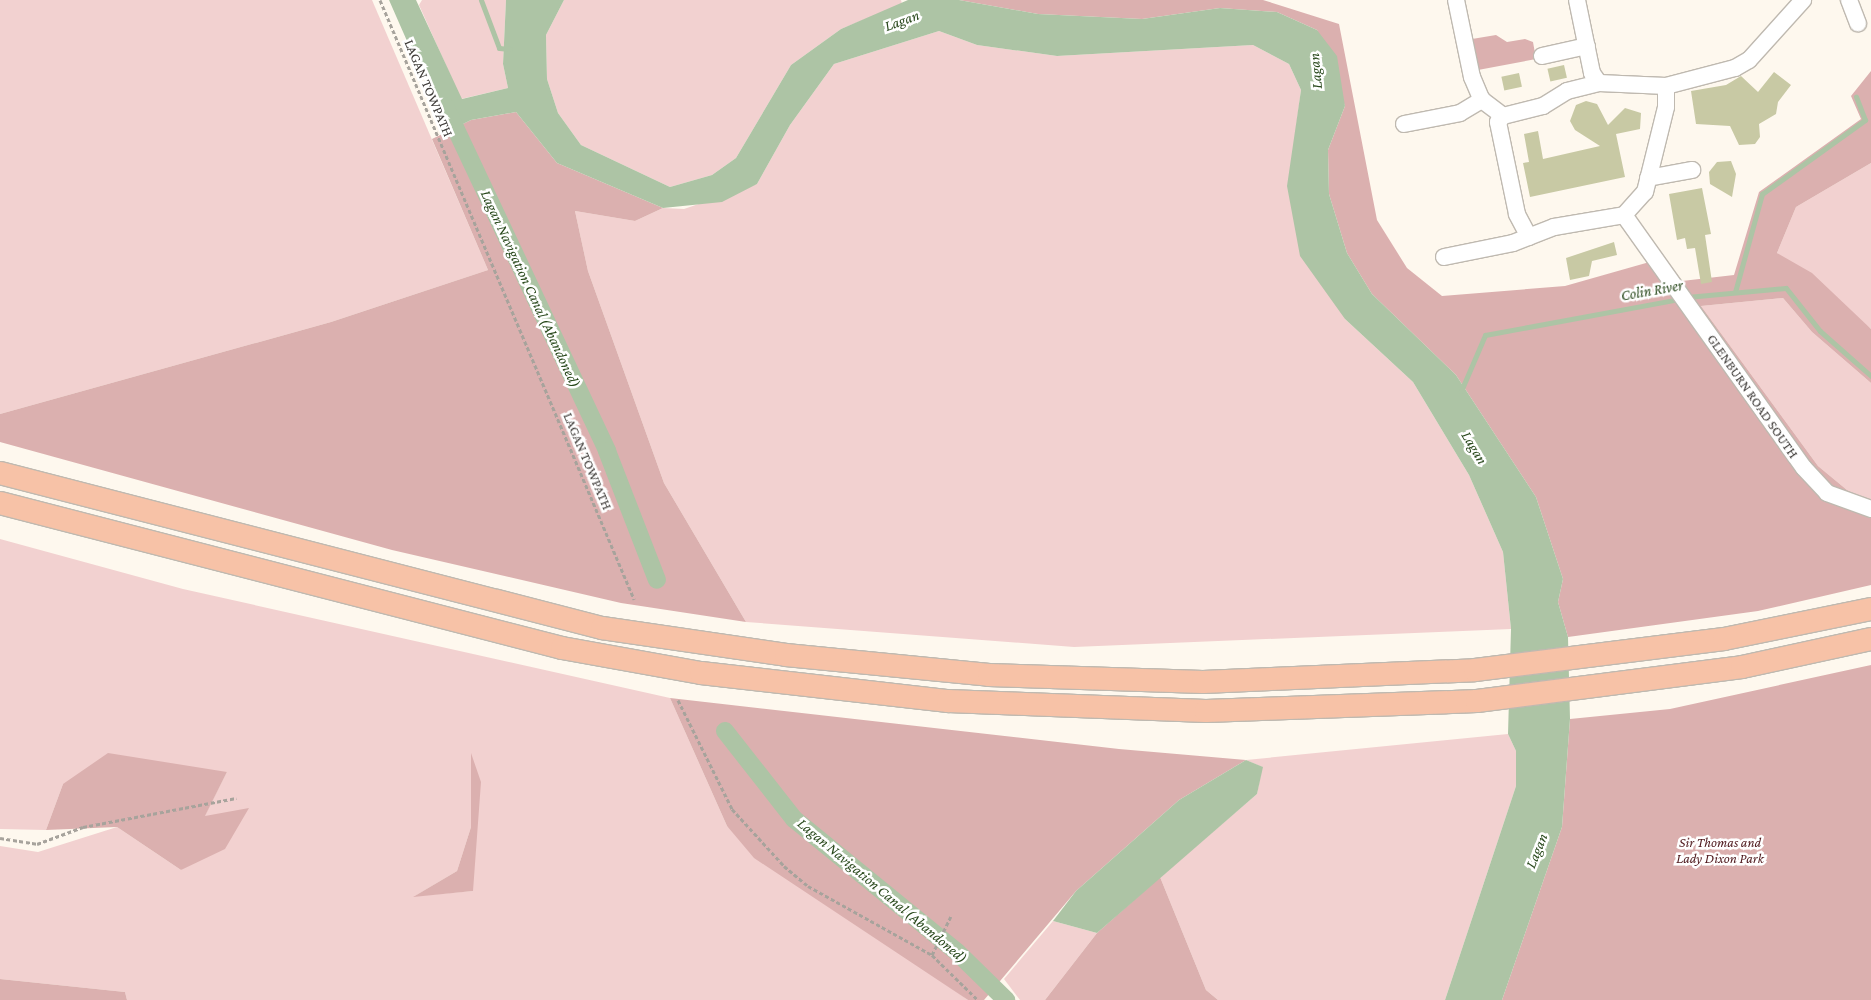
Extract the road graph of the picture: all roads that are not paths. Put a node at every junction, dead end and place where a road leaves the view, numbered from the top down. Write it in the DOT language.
graph roads {
  1 [pos="1456,0"];
  2 [pos="1577,0"];
  3 [pos="1849,0"];
  4 [pos="1797,2"];
  5 [pos="1858,23"];
  6 [pos="1587,46"];
  7 [pos="1542,56"];
  8 [pos="1599,83"];
  9 [pos="1666,86"];
  10 [pos="1482,100"];
  11 [pos="1503,116"];
  12 [pos="1404,124"];
  13 [pos="1692,170"];
  14 [pos="1648,178"];
  15 [pos="1624,215"];
  16 [pos="1529,237"];
  17 [pos="1444,257"];
  18 [pos="0,473"];
  19 [pos="0,503"];
  20 [pos="1871,509"];
  21 [pos="1871,609"];
  22 [pos="1871,639"];
  1 -- 10 [label="lane"];
  2 -- 6 [label="lane"];
  3 -- 5 [label="lane"];
  4 -- 9 [label="lane"];
  6 -- 7 [label="lane"];
  6 -- 8 [label="lane"];
  8 -- 9 [label="lane"];
  8 -- 11 [label="lane"];
  9 -- 14 [label="lane"];
  10 -- 11 [label="lane"];
  10 -- 12 [label="lane"];
  11 -- 16 [label="lane"];
  13 -- 14 [label="lane"];
  14 -- 15 [label="lane"];
  15 -- 16 [label="lane"];
  15 -- 20 [label="lane, GLENBURN ROAD SOUTH"];
  16 -- 17 [label="lane"];
  18 -- 21 [label="highway"];
  19 -- 22 [label="highway"];
}
